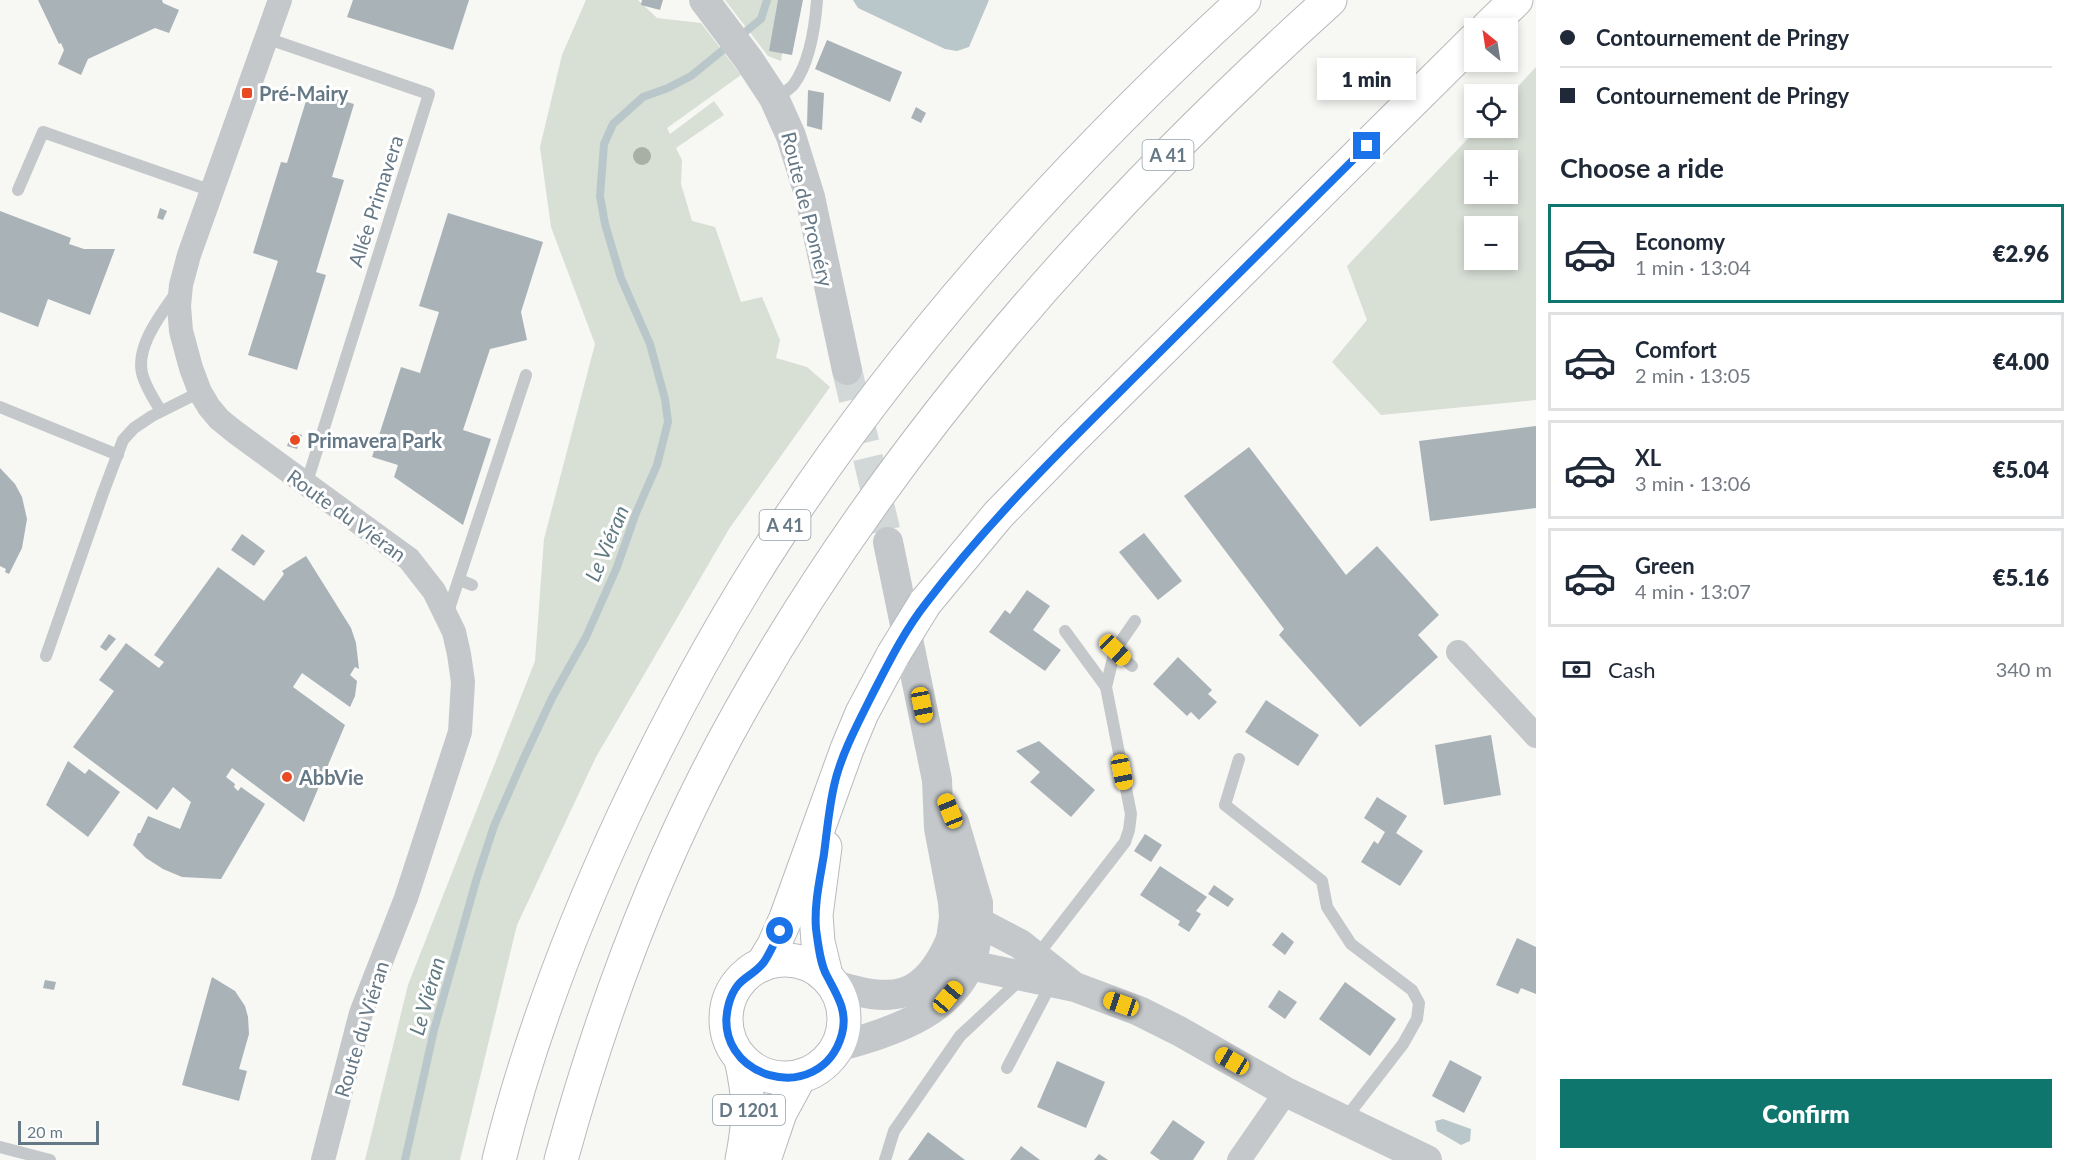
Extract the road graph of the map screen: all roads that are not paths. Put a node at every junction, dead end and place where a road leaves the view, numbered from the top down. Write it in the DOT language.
graph roads {
  1 [pos="280,0"];
  2 [pos="817,0"];
  3 [pos="1244,0"];
  4 [pos="1330,0"];
  5 [pos="1516,0"];
  6 [pos="712,12"];
  7 [pos="1497,18"];
  8 [pos="266,38"];
  9 [pos="1464,50"];
  10 [pos="774,98"];
  11 [pos="18,190"];
  12 [pos="212,191"];
  13 [pos="182,285"];
  14 [pos="847,370"];
  15 [pos="526,375"];
  16 [pos="200,392"];
  17 [pos="0,407"];
  18 [pos="161,411"];
  19 [pos="118,455"];
  20 [pos="306,485"];
  21 [pos="888,542"];
  22 [pos="460,579"];
  23 [pos="472,585"];
  24 [pos="447,616"];
  25 [pos="1134,621"];
  26 [pos="1065,631"];
  27 [pos="1115,650"];
  28 [pos="1458,652"];
  29 [pos="46,656"];
  30 [pos="1132,666"];
  31 [pos="1106,687"];
  32 [pos="1536,736"];
  33 [pos="1239,759"];
  34 [pos="938,780"];
  35 [pos="834,783"];
  36 [pos="978,922"];
  37 [pos="951,939"];
  38 [pos="971,961"];
  39 [pos="762,965"];
  40 [pos="1046,976"];
  41 [pos="829,979"];
  42 [pos="837,1047"];
  43 [pos="741,1059"];
  44 [pos="1007,1068"];
  45 [pos="799,1077"];
  46 [pos="1286,1092"];
  47 [pos="1345,1119"];
  48 [pos="0,1147"];
  49 [pos="50,1160"];
  50 [pos="323,1160"];
  51 [pos="499,1160"];
  52 [pos="561,1160"];
  53 [pos="742,1160"];
  54 [pos="764,1160"];
  55 [pos="885,1160"];
  56 [pos="1239,1160"];
  57 [pos="1427,1160"];
  1 -- 8 [label="street, Route du Viéran"];
  2 -- 10 [label="lane"];
  3 -- 51 [label="highway, A 41"];
  4 -- 52 [label="highway, A 41"];
  5 -- 7 [label="highway"];
  6 -- 10 [label="street, Route de Proméry"];
  8 -- 12 [label="street, Route du Viéran"];
  8 -- 20 [label="lane, Allée Primavera"];
  9 -- 35 [label="highway, D 1201, bridge"];
  10 -- 14 [label="street, Route de Proméry"];
  11 -- 12 [label="lane"];
  12 -- 13 [label="street, Route du Viéran"];
  13 -- 16 [label="street, Route du Viéran"];
  13 -- 18 [label="lane"];
  15 -- 22 [label="lane"];
  16 -- 18 [label="lane"];
  16 -- 20 [label="street, Route du Viéran"];
  17 -- 19 [label="lane"];
  18 -- 19 [label="lane"];
  19 -- 29 [label="lane"];
  20 -- 24 [label="street, Route du Viéran"];
  21 -- 34 [label="street"];
  22 -- 23 [label="lane"];
  22 -- 24 [label="lane"];
  24 -- 50 [label="street, Route du Viéran"];
  25 -- 27 [label="lane"];
  26 -- 31 [label="lane"];
  27 -- 30 [label="lane"];
  27 -- 31 [label="lane"];
  28 -- 32 [label="street"];
  31 -- 40 [label="lane"];
  33 -- 47 [label="lane"];
  34 -- 36 [label="street"];
  34 -- 37 [label="street"];
  35 -- 39 [label="highway, D 1201"];
  35 -- 41 [label="highway, D 1201"];
  36 -- 38 [label="street"];
  36 -- 40 [label="street"];
  37 -- 38 [label="street"];
  37 -- 41 [label="street"];
  38 -- 40 [label="street"];
  38 -- 42 [label="street"];
  39 -- 41 [label="highway, D 1201"];
  39 -- 43 [label="highway, D 1201"];
  40 -- 44 [label="lane"];
  40 -- 46 [label="street"];
  40 -- 55 [label="lane"];
  41 -- 42 [label="highway, D 1201"];
  42 -- 45 [label="highway, D 1201"];
  43 -- 45 [label="highway, D 1201"];
  43 -- 53 [label="highway, D 1201"];
  45 -- 54 [label="highway, D 1201"];
  46 -- 47 [label="street"];
  46 -- 56 [label="street"];
  47 -- 57 [label="street"];
  48 -- 49 [label="lane"];
}
